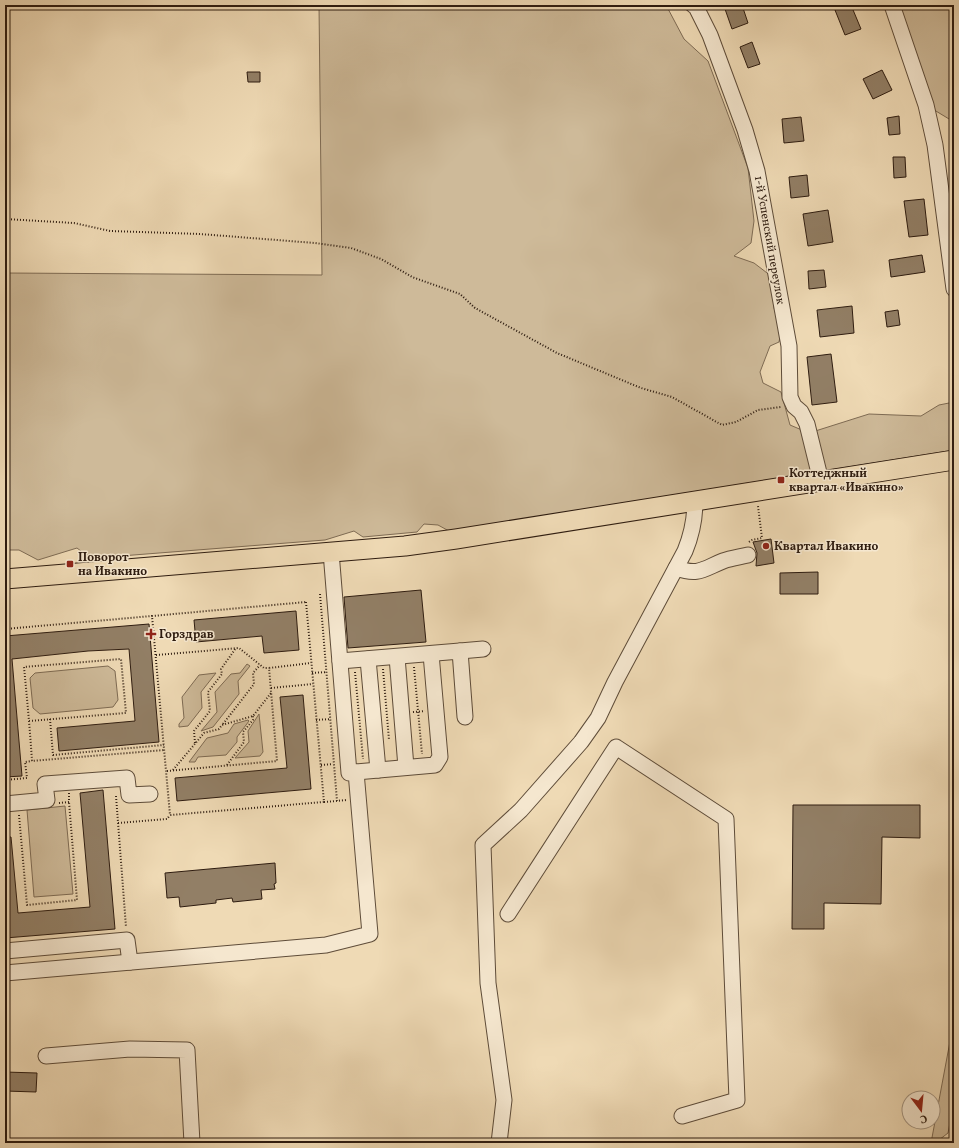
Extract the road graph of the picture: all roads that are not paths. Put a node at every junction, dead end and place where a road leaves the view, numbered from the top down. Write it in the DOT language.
graph roads {
  1 [pos="693,5"];
  2 [pos="892,5"];
  3 [pos="954,289"];
  4 [pos="954,460"];
  5 [pos="821,481"];
  6 [pos="695,501"];
  7 [pos="331,552"];
  8 [pos="748,555"];
  9 [pos="676,568"];
  10 [pos="5,579"];
  11 [pos="483,649"];
  12 [pos="460,652"];
  13 [pos="431,654"];
  14 [pos="368,659"];
  15 [pos="465,717"];
  16 [pos="414,767"];
  17 [pos="366,771"];
  18 [pos="150,794"];
  19 [pos="5,804"];
  20 [pos="508,914"];
  21 [pos="5,951"];
  22 [pos="130,962"];
  23 [pos="5,973"];
  24 [pos="46,1056"];
  25 [pos="682,1116"];
  26 [pos="192,1143"];
  27 [pos="499,1143"];
  1 -- 5 [label="street, 1-й Успенский переулок"];
  2 -- 3 [label="street"];
  4 -- 5 [label="main road"];
  5 -- 6 [label="main road"];
  6 -- 7 [label="main road"];
  6 -- 9 [label="street"];
  7 -- 10 [label="main road"];
  7 -- 14 [label="street"];
  8 -- 9 [label="street"];
  9 -- 27 [label="street"];
  11 -- 12 [label="street"];
  12 -- 13 [label="street"];
  12 -- 15 [label="street"];
  13 -- 14 [label="street"];
  13 -- 16 [label="street"];
  14 -- 16 [label="street"];
  14 -- 17 [label="street"];
  14 -- 17 [label="street"];
  16 -- 17 [label="street"];
  17 -- 22 [label="street"];
  18 -- 19 [label="street"];
  20 -- 25 [label="street"];
  21 -- 22 [label="street"];
  22 -- 23 [label="street"];
  24 -- 26 [label="street"];
}
